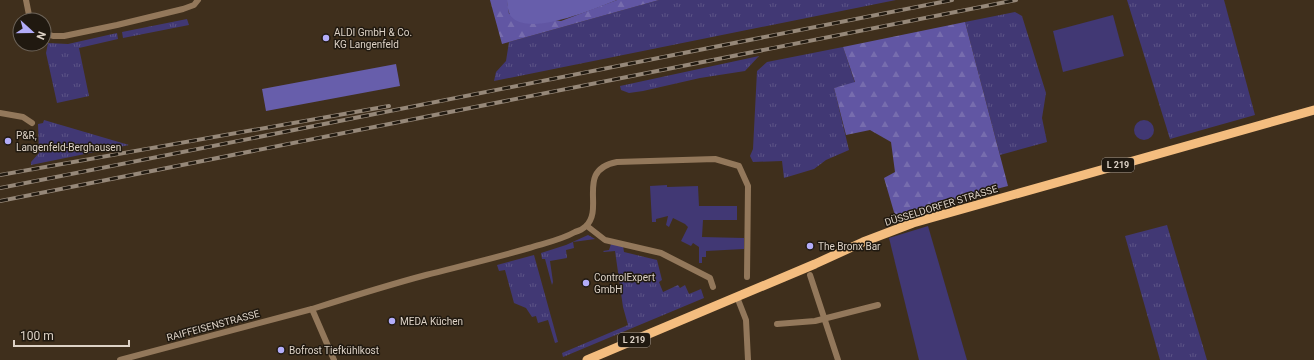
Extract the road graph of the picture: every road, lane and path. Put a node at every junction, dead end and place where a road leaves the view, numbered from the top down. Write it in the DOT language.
graph roads {
  1 [pos="26,0"];
  2 [pos="198,0"];
  3 [pos="28,12"];
  4 [pos="52,36"];
  5 [pos="1314,110"];
  6 [pos="0,113"];
  7 [pos="32,123"];
  8 [pos="587,226"];
  9 [pos="810,275"];
  10 [pos="747,277"];
  11 [pos="713,287"];
  12 [pos="737,297"];
  13 [pos="878,304"];
  14 [pos="312,309"];
  15 [pos="825,318"];
  16 [pos="777,324"];
  17 [pos="120,360"];
  18 [pos="334,360"];
  19 [pos="587,360"];
  20 [pos="748,360"];
  21 [pos="838,360"];
  1 -- 3 [label="street"];
  2 -- 4 [label="street"];
  5 -- 12 [label="main road, DÜSSELDORFER STRASSE / L 219"];
  6 -- 7 [label="street"];
  8 -- 10 [label="street"];
  8 -- 11 [label="street"];
  8 -- 14 [label="street, RAIFFEISENSTRASSE"];
  9 -- 15 [label="street"];
  12 -- 19 [label="main road, DÜSSELDORFER STRASSE / L 219"];
  12 -- 20 [label="street"];
  13 -- 15 [label="street"];
  14 -- 17 [label="street, RAIFFEISENSTRASSE"];
  14 -- 18 [label="street"];
  15 -- 16 [label="street"];
  15 -- 21 [label="street"];
}
